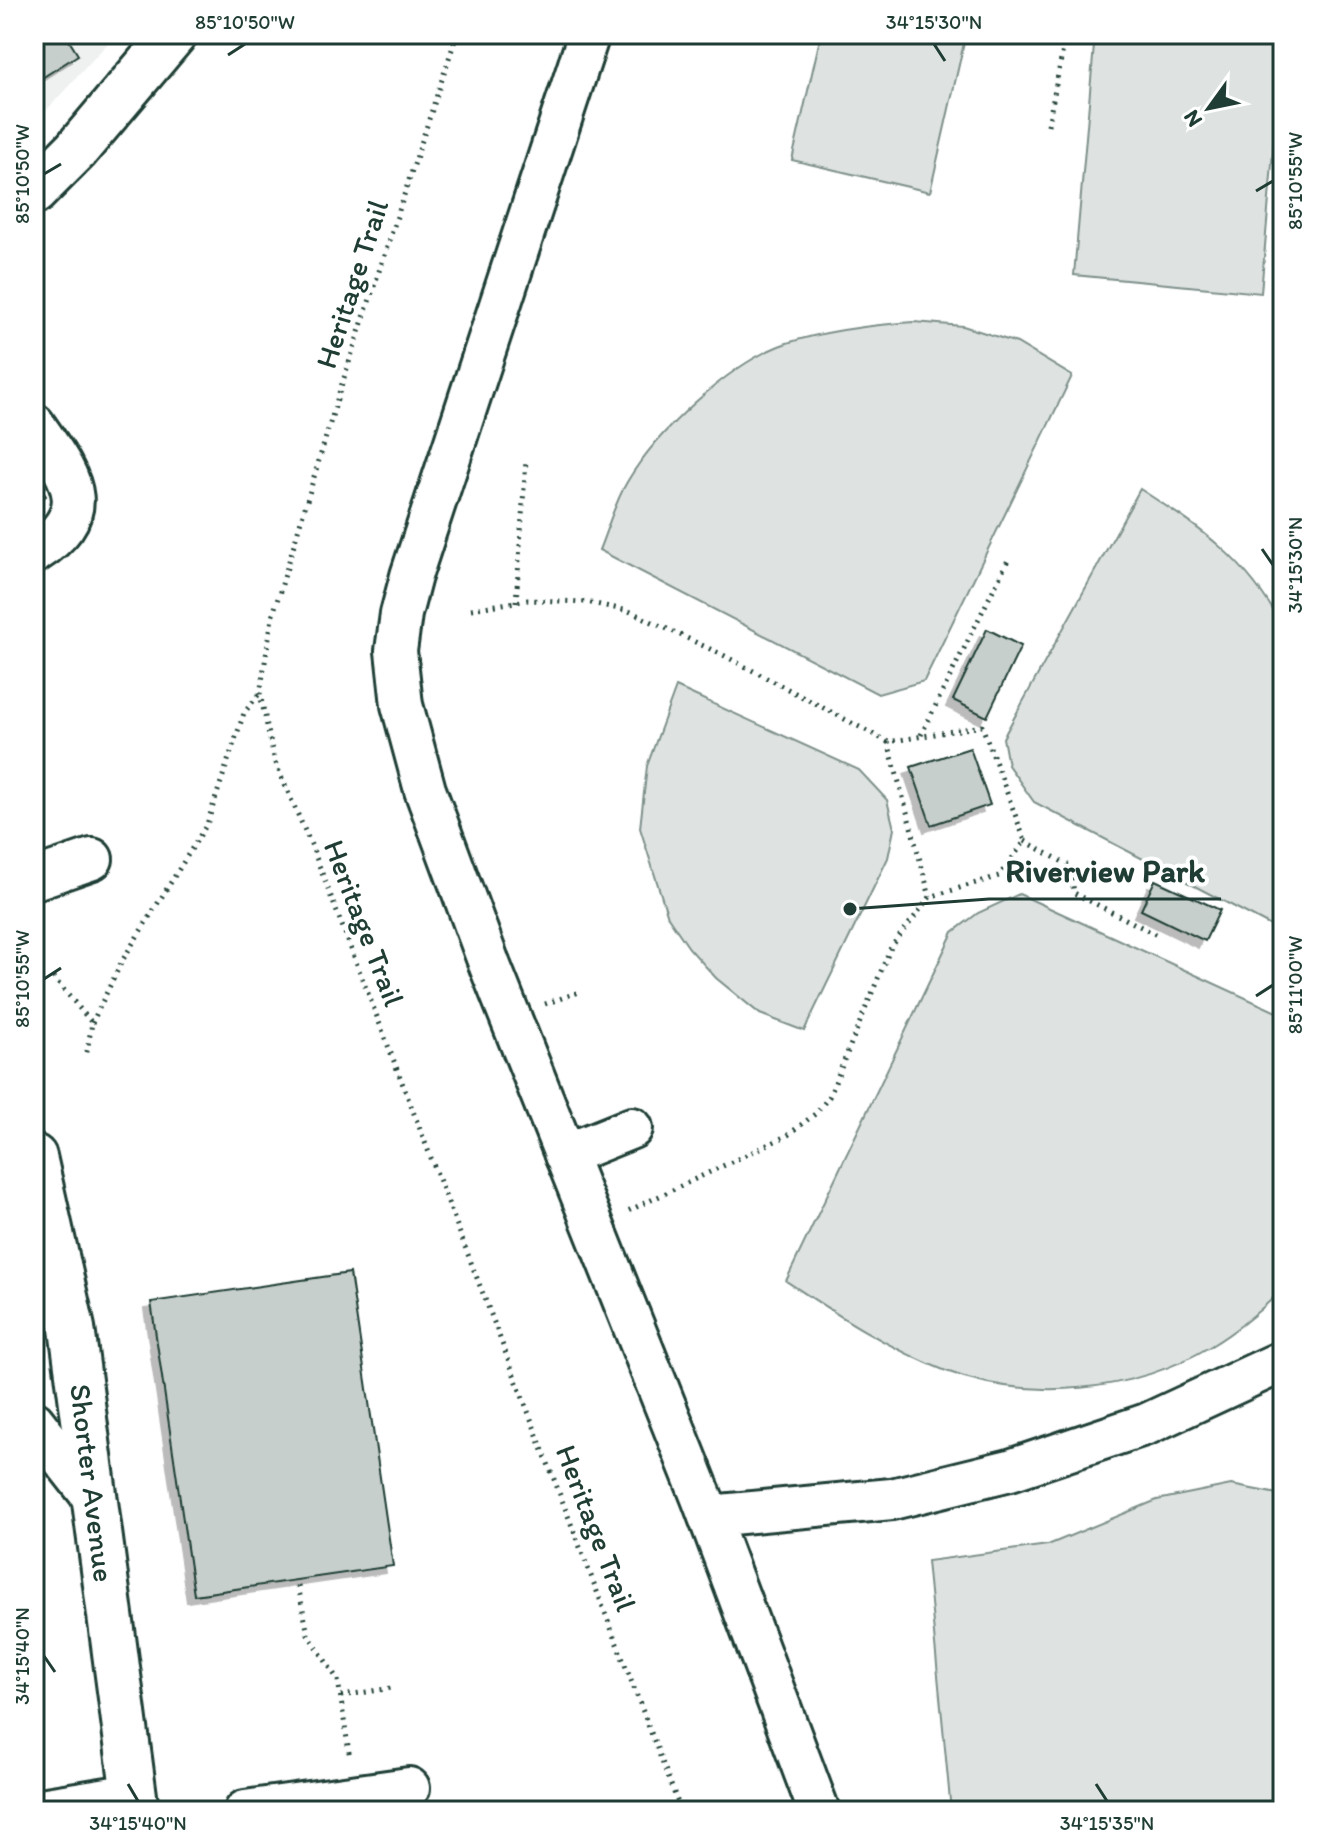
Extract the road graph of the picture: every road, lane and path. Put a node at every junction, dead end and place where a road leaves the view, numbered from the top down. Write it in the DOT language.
graph roads {
  1 [pos="174,34"];
  2 [pos="457,34"];
  3 [pos="589,34"];
  4 [pos="1066,34"];
  5 [pos="1048,125"];
  6 [pos="34,192"];
  7 [pos="34,424"];
  8 [pos="526,460"];
  9 [pos="34,553"];
  10 [pos="1008,560"];
  11 [pos="516,602"];
  12 [pos="471,609"];
  13 [pos="260,694"];
  14 [pos="921,736"];
  15 [pos="888,742"];
  16 [pos="1025,841"];
  17 [pos="92,859"];
  18 [pos="34,879"];
  19 [pos="930,897"];
  20 [pos="1159,936"];
  21 [pos="53,977"];
  22 [pos="92,1023"];
  23 [pos="86,1057"];
  24 [pos="632,1128"];
  25 [pos="565,1155"];
  26 [pos="34,1157"];
  27 [pos="594,1227"];
  28 [pos="1283,1361"];
  29 [pos="34,1422"];
  30 [pos="95,1500"];
  31 [pos="709,1516"];
  32 [pos="298,1586"];
  33 [pos="392,1688"];
  34 [pos="341,1696"];
  35 [pos="409,1788"];
  36 [pos="355,1796"];
  37 [pos="135,1802"];
  38 [pos="37,1810"];
  39 [pos="245,1811"];
  40 [pos="681,1811"];
  41 [pos="819,1811"];
  1 -- 6 [label="main road"];
  2 -- 13 [label="path, Heritage Trail"];
  3 -- 25 [label="street"];
  4 -- 5 [label="path"];
  7 -- 9 [label="street"];
  8 -- 11 [label="path"];
  10 -- 14 [label="path"];
  11 -- 12 [label="path"];
  11 -- 15 [label="path"];
  13 -- 22 [label="path"];
  13 -- 40 [label="path, Heritage Trail"];
  14 -- 15 [label="path"];
  14 -- 16 [label="path"];
  15 -- 19 [label="path"];
  16 -- 19 [label="path"];
  16 -- 20 [label="path"];
  17 -- 18 [label="street"];
  19 -- 27 [label="path"];
  21 -- 22 [label="path"];
  22 -- 23 [label="path"];
  24 -- 25 [label="street"];
  25 -- 27 [label="street"];
  26 -- 30 [label="main road, Shorter Avenue"];
  27 -- 31 [label="street"];
  28 -- 31 [label="street"];
  29 -- 30 [label="street"];
  30 -- 37 [label="main road, Shorter Avenue"];
  31 -- 41 [label="street"];
  32 -- 34 [label="path"];
  33 -- 34 [label="path"];
  34 -- 36 [label="path"];
  35 -- 36 [label="street"];
  36 -- 39 [label="street"];
  37 -- 38 [label="street"];
}
